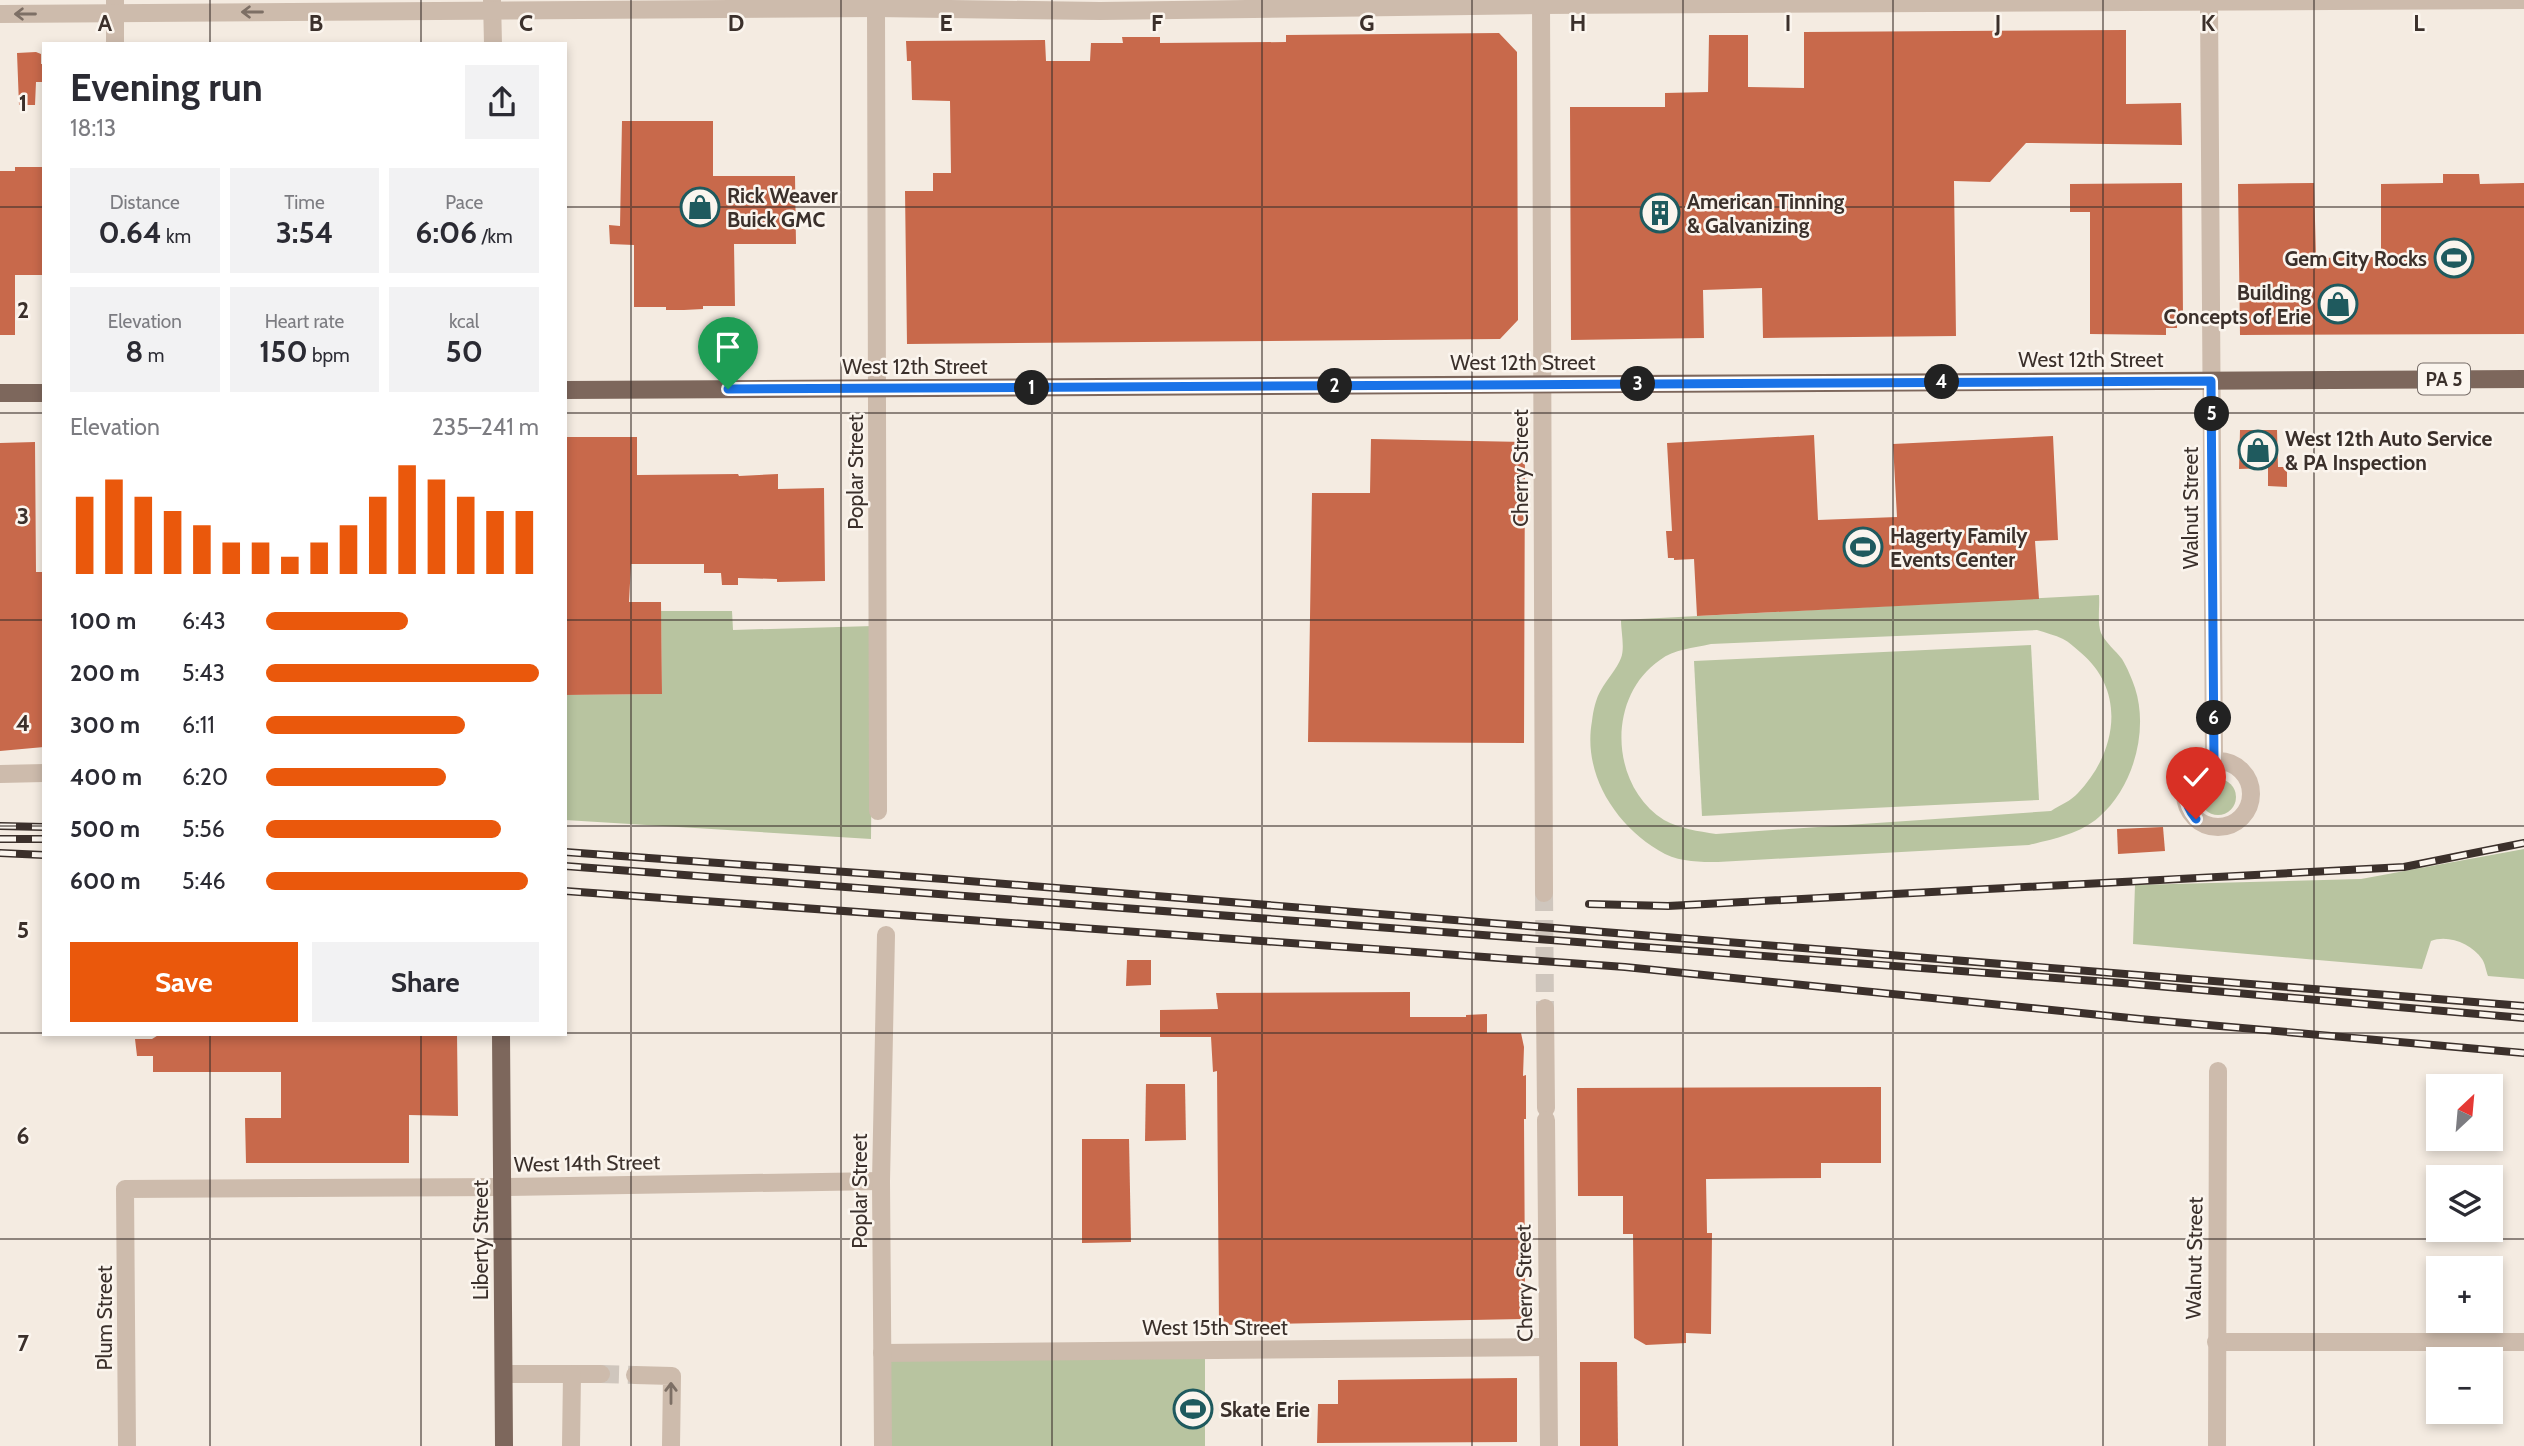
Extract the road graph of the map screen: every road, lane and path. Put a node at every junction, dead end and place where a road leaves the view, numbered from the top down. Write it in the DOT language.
graph roads {
  1 [pos="2482,0"];
  2 [pos="2524,0"];
  3 [pos="2038,1"];
  4 [pos="2171,1"];
  5 [pos="2289,1"];
  6 [pos="1541,2"];
  7 [pos="1660,2"];
  8 [pos="1708,2"];
  9 [pos="1767,2"];
  10 [pos="1876,2"];
  11 [pos="2209,2"];
  12 [pos="1379,4"];
  13 [pos="492,5"];
  14 [pos="676,5"];
  15 [pos="990,5"];
  16 [pos="115,7"];
  17 [pos="876,8"];
  18 [pos="0,14"];
  19 [pos="115,42"];
  20 [pos="492,42"];
  21 [pos="2524,379"];
  22 [pos="2211,381"];
  23 [pos="1543,384"];
  24 [pos="878,388"];
  25 [pos="567,390"];
  26 [pos="0,393"];
  27 [pos="42,393"];
  28 [pos="2214,761"];
  29 [pos="42,773"];
  30 [pos="0,774"];
  31 [pos="878,811"];
  32 [pos="1544,893"];
  33 [pos="886,935"];
  34 [pos="1545,1008"];
  35 [pos="501,1036"];
  36 [pos="2218,1071"];
  37 [pos="881,1181"];
  38 [pos="502,1187"];
  39 [pos="125,1189"];
  40 [pos="2216,1342"];
  41 [pos="2524,1342"];
  42 [pos="1548,1347"];
  43 [pos="882,1353"];
  44 [pos="504,1374"];
  45 [pos="572,1374"];
  46 [pos="601,1374"];
  47 [pos="635,1375"];
  48 [pos="127,1446"];
  49 [pos="504,1446"];
  50 [pos="571,1446"];
  51 [pos="671,1446"];
  52 [pos="883,1446"];
  53 [pos="1549,1446"];
  54 [pos="2217,1446"];
  1 -- 2 [label="street"];
  1 -- 5 [label="street"];
  3 -- 4 [label="street"];
  3 -- 10 [label="street"];
  4 -- 11 [label="street"];
  5 -- 11 [label="street"];
  6 -- 7 [label="street"];
  6 -- 12 [label="street"];
  6 -- 23 [label="street, Cherry Street"];
  7 -- 8 [label="street"];
  8 -- 9 [label="street"];
  9 -- 10 [label="street"];
  11 -- 22 [label="street, Walnut Street"];
  12 -- 15 [label="street"];
  13 -- 14 [label="street"];
  13 -- 16 [label="street, one-way"];
  13 -- 20 [label="street"];
  14 -- 17 [label="street"];
  15 -- 17 [label="street"];
  16 -- 18 [label="street, one-way"];
  16 -- 19 [label="street"];
  17 -- 24 [label="street, Poplar Street"];
  21 -- 22 [label="main road, West 12th Street / PA 5"];
  22 -- 23 [label="main road, West 12th Street / PA 5"];
  22 -- 28 [label="street, Walnut Street"];
  23 -- 24 [label="main road, West 12th Street / PA 5"];
  23 -- 32 [label="street, Cherry Street"];
  24 -- 25 [label="main road, West 12th Street / PA 5"];
  24 -- 31 [label="street, Poplar Street"];
  26 -- 27 [label="main road"];
  29 -- 30 [label="street"];
  33 -- 37 [label="street, Poplar Street"];
  34 -- 42 [label="street, Cherry Street"];
  35 -- 38 [label="main road, Liberty Street"];
  36 -- 40 [label="street, Walnut Street"];
  37 -- 38 [label="street, West 14th Street"];
  37 -- 43 [label="street, Poplar Street"];
  38 -- 39 [label="street, West 14th Street"];
  38 -- 44 [label="main road, Liberty Street"];
  39 -- 48 [label="street, Plum Street"];
  40 -- 41 [label="street"];
  40 -- 54 [label="street, Walnut Street"];
  42 -- 43 [label="street, West 15th Street"];
  42 -- 53 [label="street, Cherry Street"];
  43 -- 52 [label="street, Poplar Street"];
  44 -- 45 [label="street"];
  44 -- 49 [label="main road, Liberty Street"];
  45 -- 46 [label="street"];
  45 -- 50 [label="street"];
  51 -- 47 [label="street, one-way"];
}
